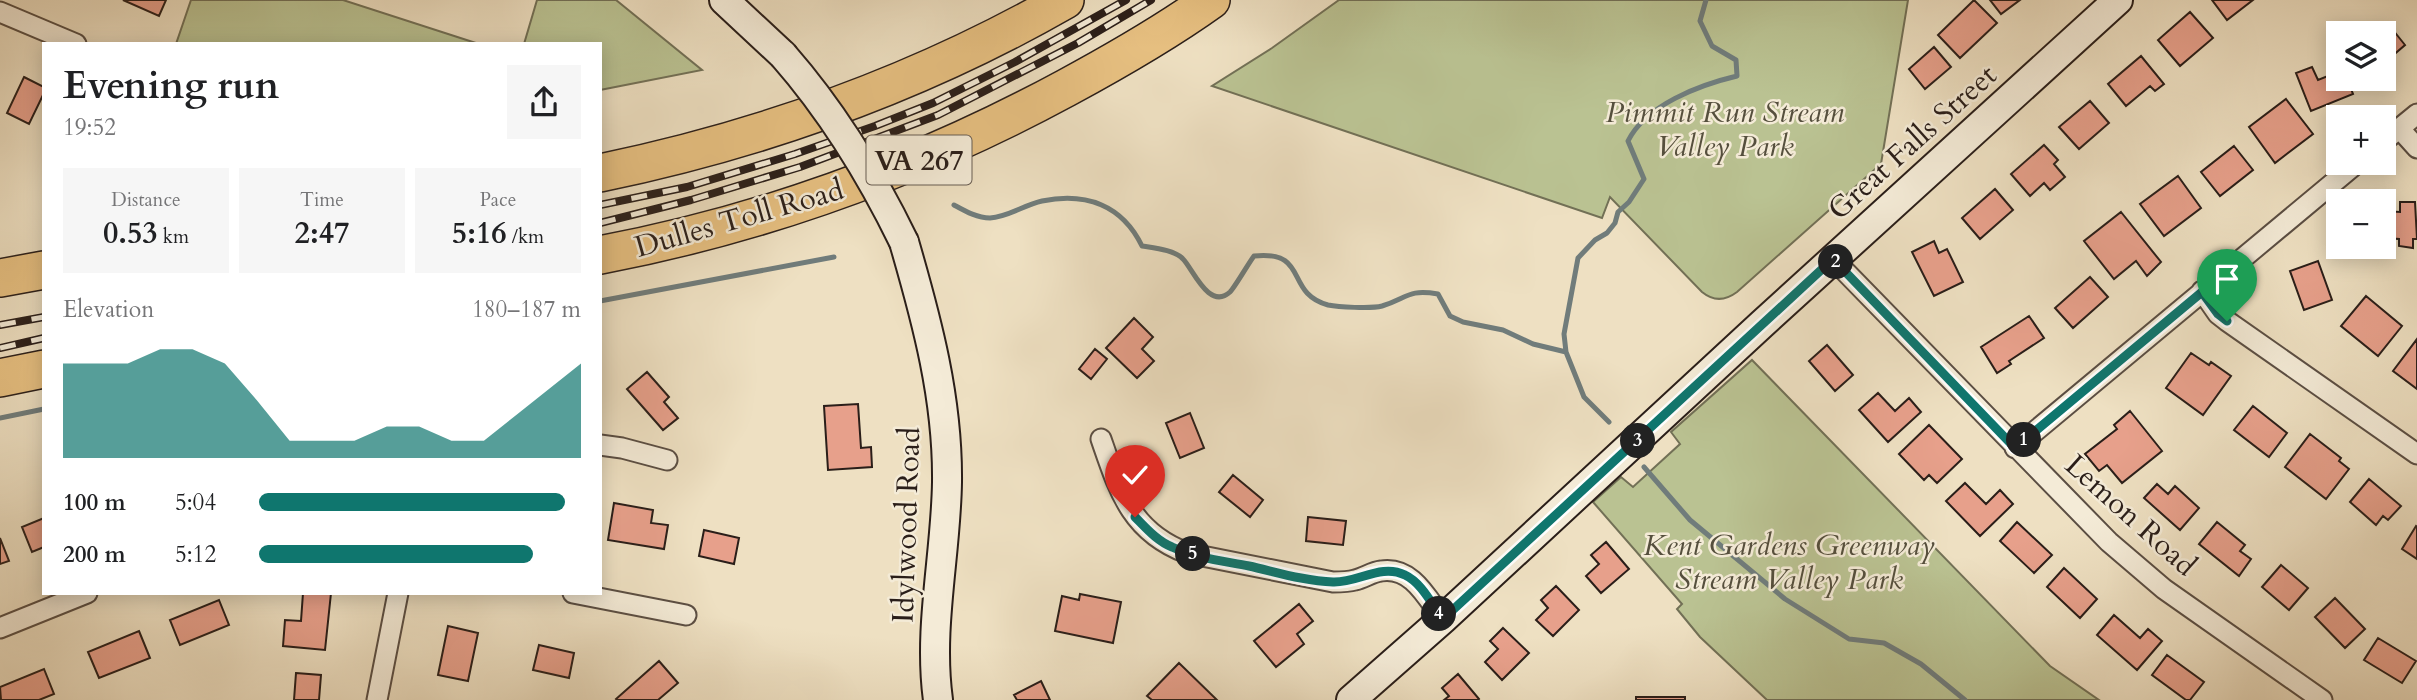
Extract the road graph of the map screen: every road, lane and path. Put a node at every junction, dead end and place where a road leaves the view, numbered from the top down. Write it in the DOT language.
graph roads {
  1 [pos="724,0"];
  2 [pos="1066,0"];
  3 [pos="1211,0"];
  4 [pos="2118,0"];
  5 [pos="0,12"];
  6 [pos="71,42"];
  7 [pos="2417,114"];
  8 [pos="2399,128"];
  9 [pos="2396,131"];
  10 [pos="2417,148"];
  11 [pos="602,173"];
  12 [pos="2343,175"];
  13 [pos="602,255"];
  14 [pos="1833,259"];
  15 [pos="42,270"];
  16 [pos="0,278"];
  17 [pos="2202,292"];
  18 [pos="42,369"];
  19 [pos="0,378"];
  20 [pos="1101,439"];
  21 [pos="602,445"];
  22 [pos="2015,448"];
  23 [pos="2417,454"];
  24 [pos="667,460"];
  25 [pos="82,595"];
  26 [pos="398,595"];
  27 [pos="583,595"];
  28 [pos="687,615"];
  29 [pos="1443,619"];
  30 [pos="0,628"];
  31 [pos="377,700"];
  32 [pos="938,700"];
  33 [pos="1351,700"];
  34 [pos="2322,700"];
  1 -- 32 [label="main road, Idylwood Road, bridge"];
  2 -- 11 [label="highway, VA 267"];
  3 -- 13 [label="highway, Dulles Toll Road / VA 267"];
  4 -- 14 [label="main road, Great Falls Street"];
  5 -- 6 [label="street"];
  7 -- 8 [label="street"];
  8 -- 9 [label="street"];
  8 -- 10 [label="street"];
  12 -- 17 [label="street"];
  14 -- 22 [label="street, Lemon Road"];
  14 -- 29 [label="main road, Great Falls Street"];
  15 -- 16 [label="highway"];
  17 -- 22 [label="street"];
  17 -- 23 [label="street"];
  18 -- 19 [label="highway"];
  20 -- 29 [label="street"];
  21 -- 24 [label="street"];
  22 -- 34 [label="street, Lemon Road"];
  25 -- 30 [label="street"];
  26 -- 31 [label="street"];
  27 -- 28 [label="street"];
  29 -- 33 [label="main road, Great Falls Street"];
}
